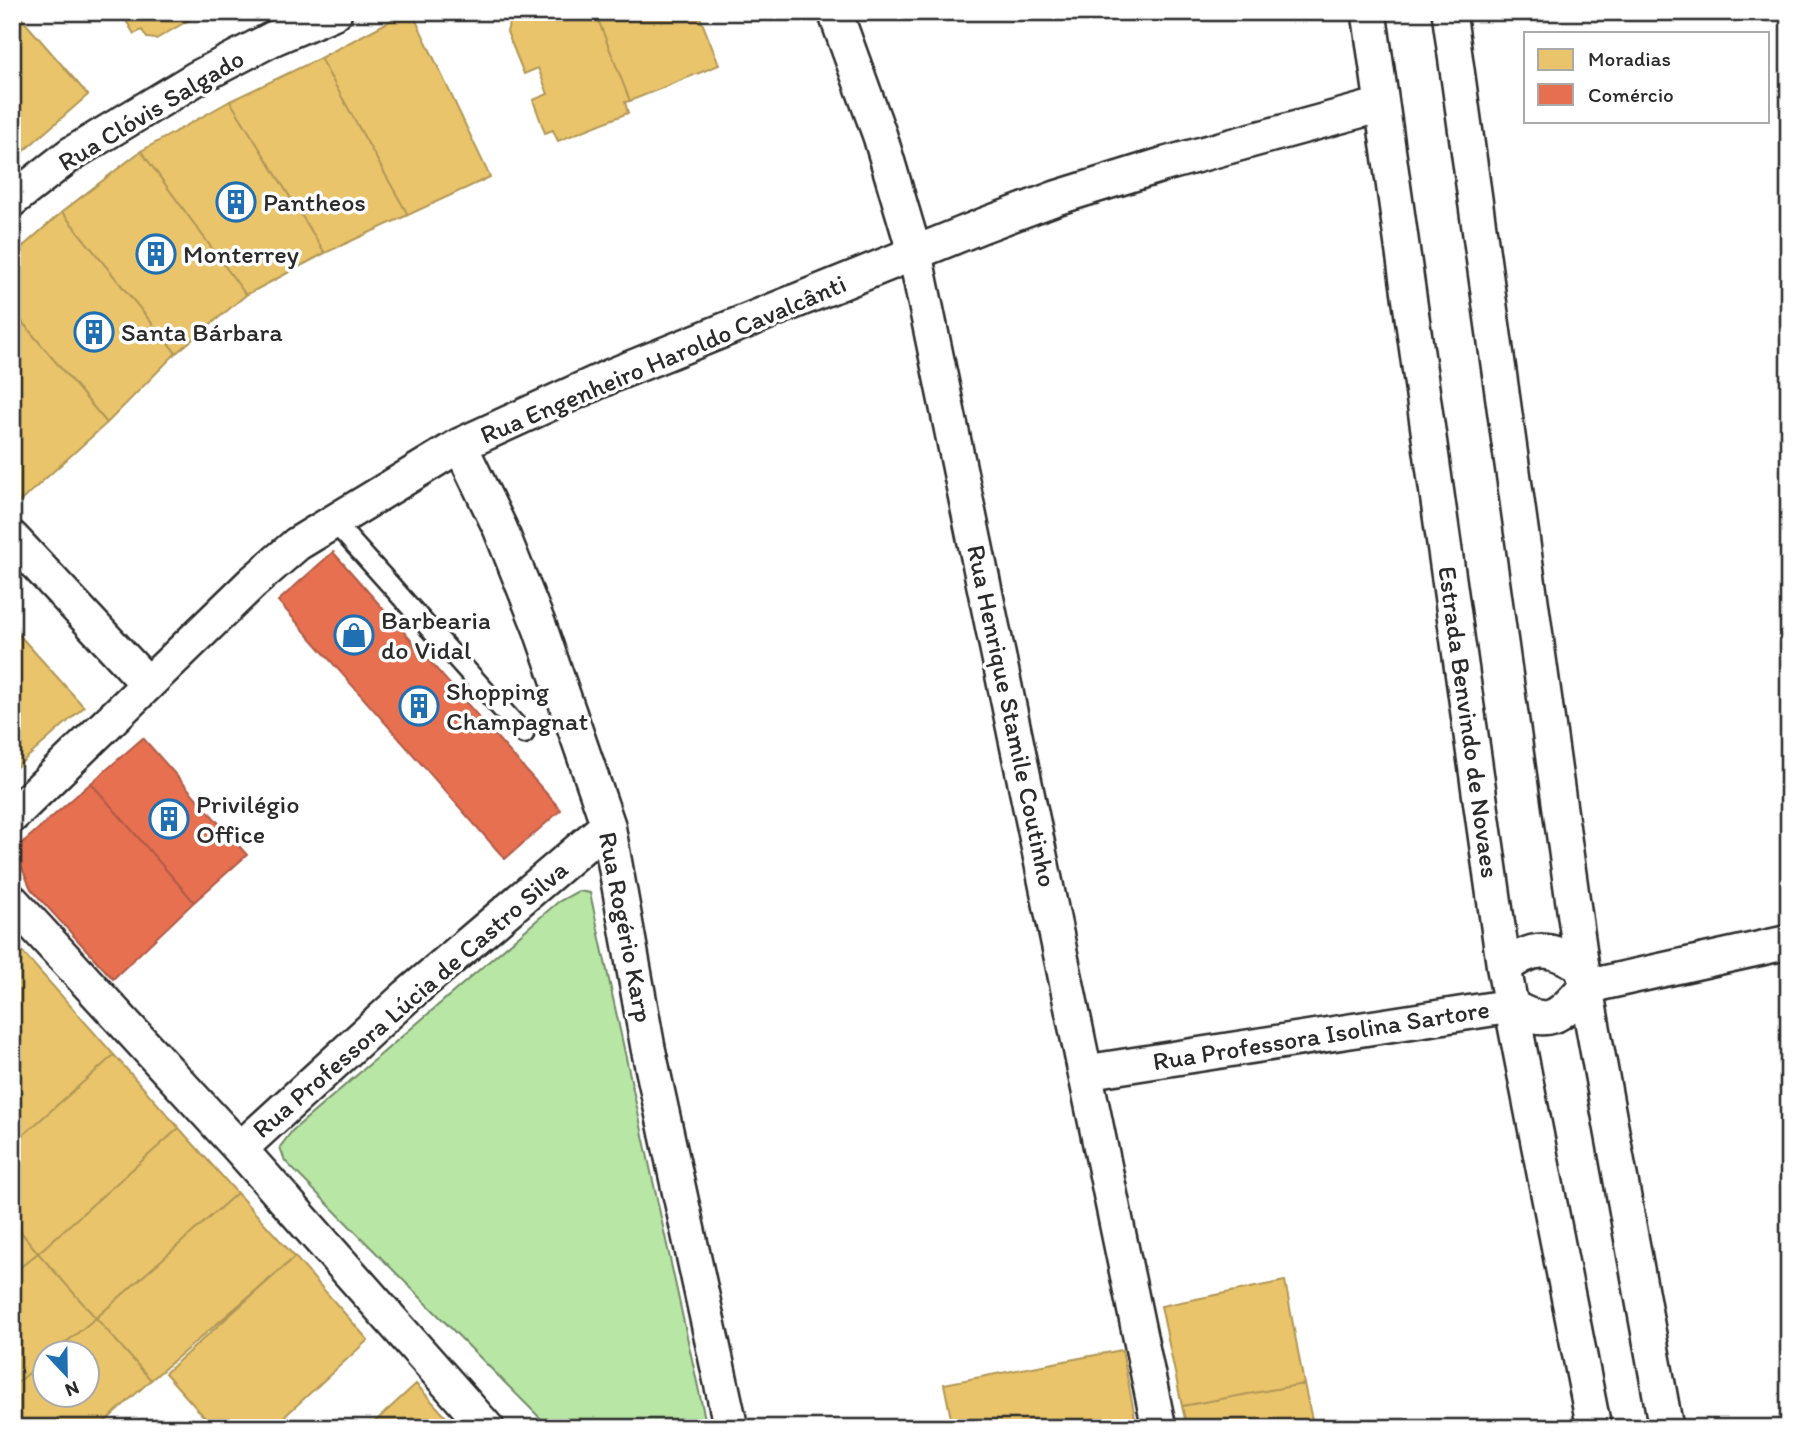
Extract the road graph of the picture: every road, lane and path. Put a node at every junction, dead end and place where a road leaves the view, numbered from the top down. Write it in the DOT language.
graph roads {
  1 [pos="335,12"];
  2 [pos="835,12"];
  3 [pos="1369,12"];
  4 [pos="1448,12"];
  5 [pos="1381,105"];
  6 [pos="12,200"];
  7 [pos="915,254"];
  8 [pos="460,445"];
  9 [pos="334,522"];
  10 [pos="12,538"];
  11 [pos="148,684"];
  12 [pos="524,734"];
  13 [pos="12,816"];
  14 [pos="608,825"];
  15 [pos="12,901"];
  16 [pos="1789,942"];
  17 [pos="1504,969"];
  18 [pos="1583,977"];
  19 [pos="1511,1006"];
  20 [pos="1086,1072"];
  21 [pos="240,1149"];
  22 [pos="487,1428"];
  23 [pos="731,1428"];
  24 [pos="1159,1428"];
  25 [pos="1594,1428"];
  26 [pos="1666,1428"];
  1 -- 6 [label="street, Rua Clóvis Salgado"];
  2 -- 7 [label="street, Rua Henrique Stamile Coutinho"];
  3 -- 5 [label="street, Estrada Benvindo de Novaes"];
  4 -- 18 [label="street"];
  5 -- 7 [label="street, Rua Engenheiro Haroldo Cavalcânti"];
  5 -- 17 [label="street, Estrada Benvindo de Novaes"];
  7 -- 8 [label="street, Rua Engenheiro Haroldo Cavalcânti"];
  7 -- 20 [label="street, Rua Henrique Stamile Coutinho"];
  8 -- 9 [label="street, Rua Engenheiro Haroldo Cavalcânti"];
  8 -- 14 [label="street, Rua Rogério Karp"];
  9 -- 11 [label="street, Rua Engenheiro Haroldo Cavalcânti"];
  9 -- 12 [label="lane"];
  10 -- 11 [label="street"];
  11 -- 13 [label="street, Rua Engenheiro Haroldo Cavalcânti"];
  14 -- 21 [label="street, Rua Professora Lúcia de Castro Silva"];
  14 -- 23 [label="street, Rua Rogério Karp"];
  15 -- 21 [label="street"];
  16 -- 18 [label="street"];
  17 -- 18 [label="street"];
  17 -- 19 [label="street, Estrada Benvindo de Novaes"];
  18 -- 19 [label="street, Rua Professora Isolina Sartore"];
  18 -- 26 [label="street"];
  19 -- 20 [label="street, Rua Professora Isolina Sartore"];
  19 -- 25 [label="street, Estrada Benvindo de Novaes"];
  20 -- 24 [label="street, Rua Henrique Stamile Coutinho"];
  21 -- 22 [label="street, Rua Professora Lúcia de Castro Silva"];
}
